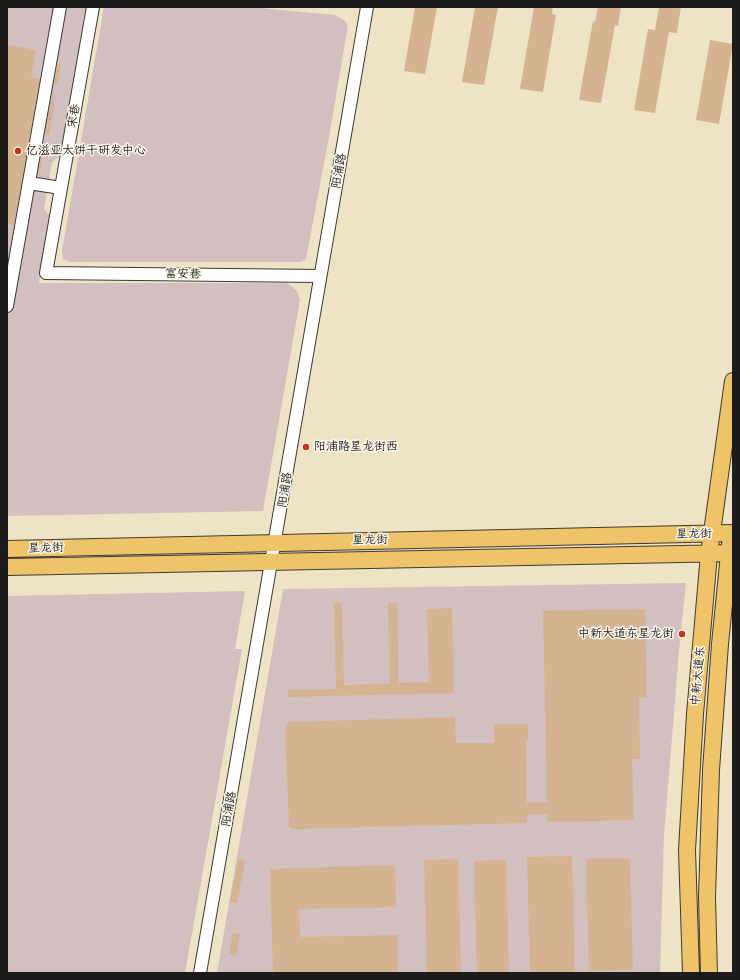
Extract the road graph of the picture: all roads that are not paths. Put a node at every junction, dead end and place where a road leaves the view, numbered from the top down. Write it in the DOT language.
graph roads {
  1 [pos="60,7"];
  2 [pos="93,7"];
  3 [pos="367,7"];
  4 [pos="29,183"];
  5 [pos="61,188"];
  6 [pos="46,273"];
  7 [pos="320,276"];
  8 [pos="7,306"];
  9 [pos="733,380"];
  10 [pos="733,530"];
  11 [pos="711,533"];
  12 [pos="275,542"];
  13 [pos="7,549"];
  14 [pos="731,553"];
  15 [pos="709,554"];
  16 [pos="272,561"];
  17 [pos="7,567"];
  18 [pos="200,973"];
  19 [pos="691,973"];
  20 [pos="709,973"];
  1 -- 4 [label="street"];
  2 -- 5 [label="street, 宋巷"];
  3 -- 7 [label="street, 阳浦路"];
  4 -- 5 [label="street"];
  4 -- 8 [label="street"];
  5 -- 6 [label="street, 宋巷"];
  6 -- 7 [label="street, 富安巷"];
  7 -- 12 [label="street, 阳浦路"];
  9 -- 11 [label="main road, 中新大道东"];
  10 -- 11 [label="main road, 星龙街"];
  10 -- 14 [label="main road, 中新大道东"];
  11 -- 12 [label="main road, 星龙街"];
  11 -- 15 [label="main road, 中新大道东"];
  12 -- 13 [label="main road, 星龙街"];
  12 -- 16 [label="street, 阳浦路"];
  14 -- 15 [label="main road, 星龙街"];
  14 -- 20 [label="main road, 中新大道东"];
  15 -- 16 [label="main road, 星龙街"];
  15 -- 19 [label="main road, 中新大道东"];
  16 -- 17 [label="main road, 星龙街"];
  16 -- 18 [label="street, 阳浦路"];
}
